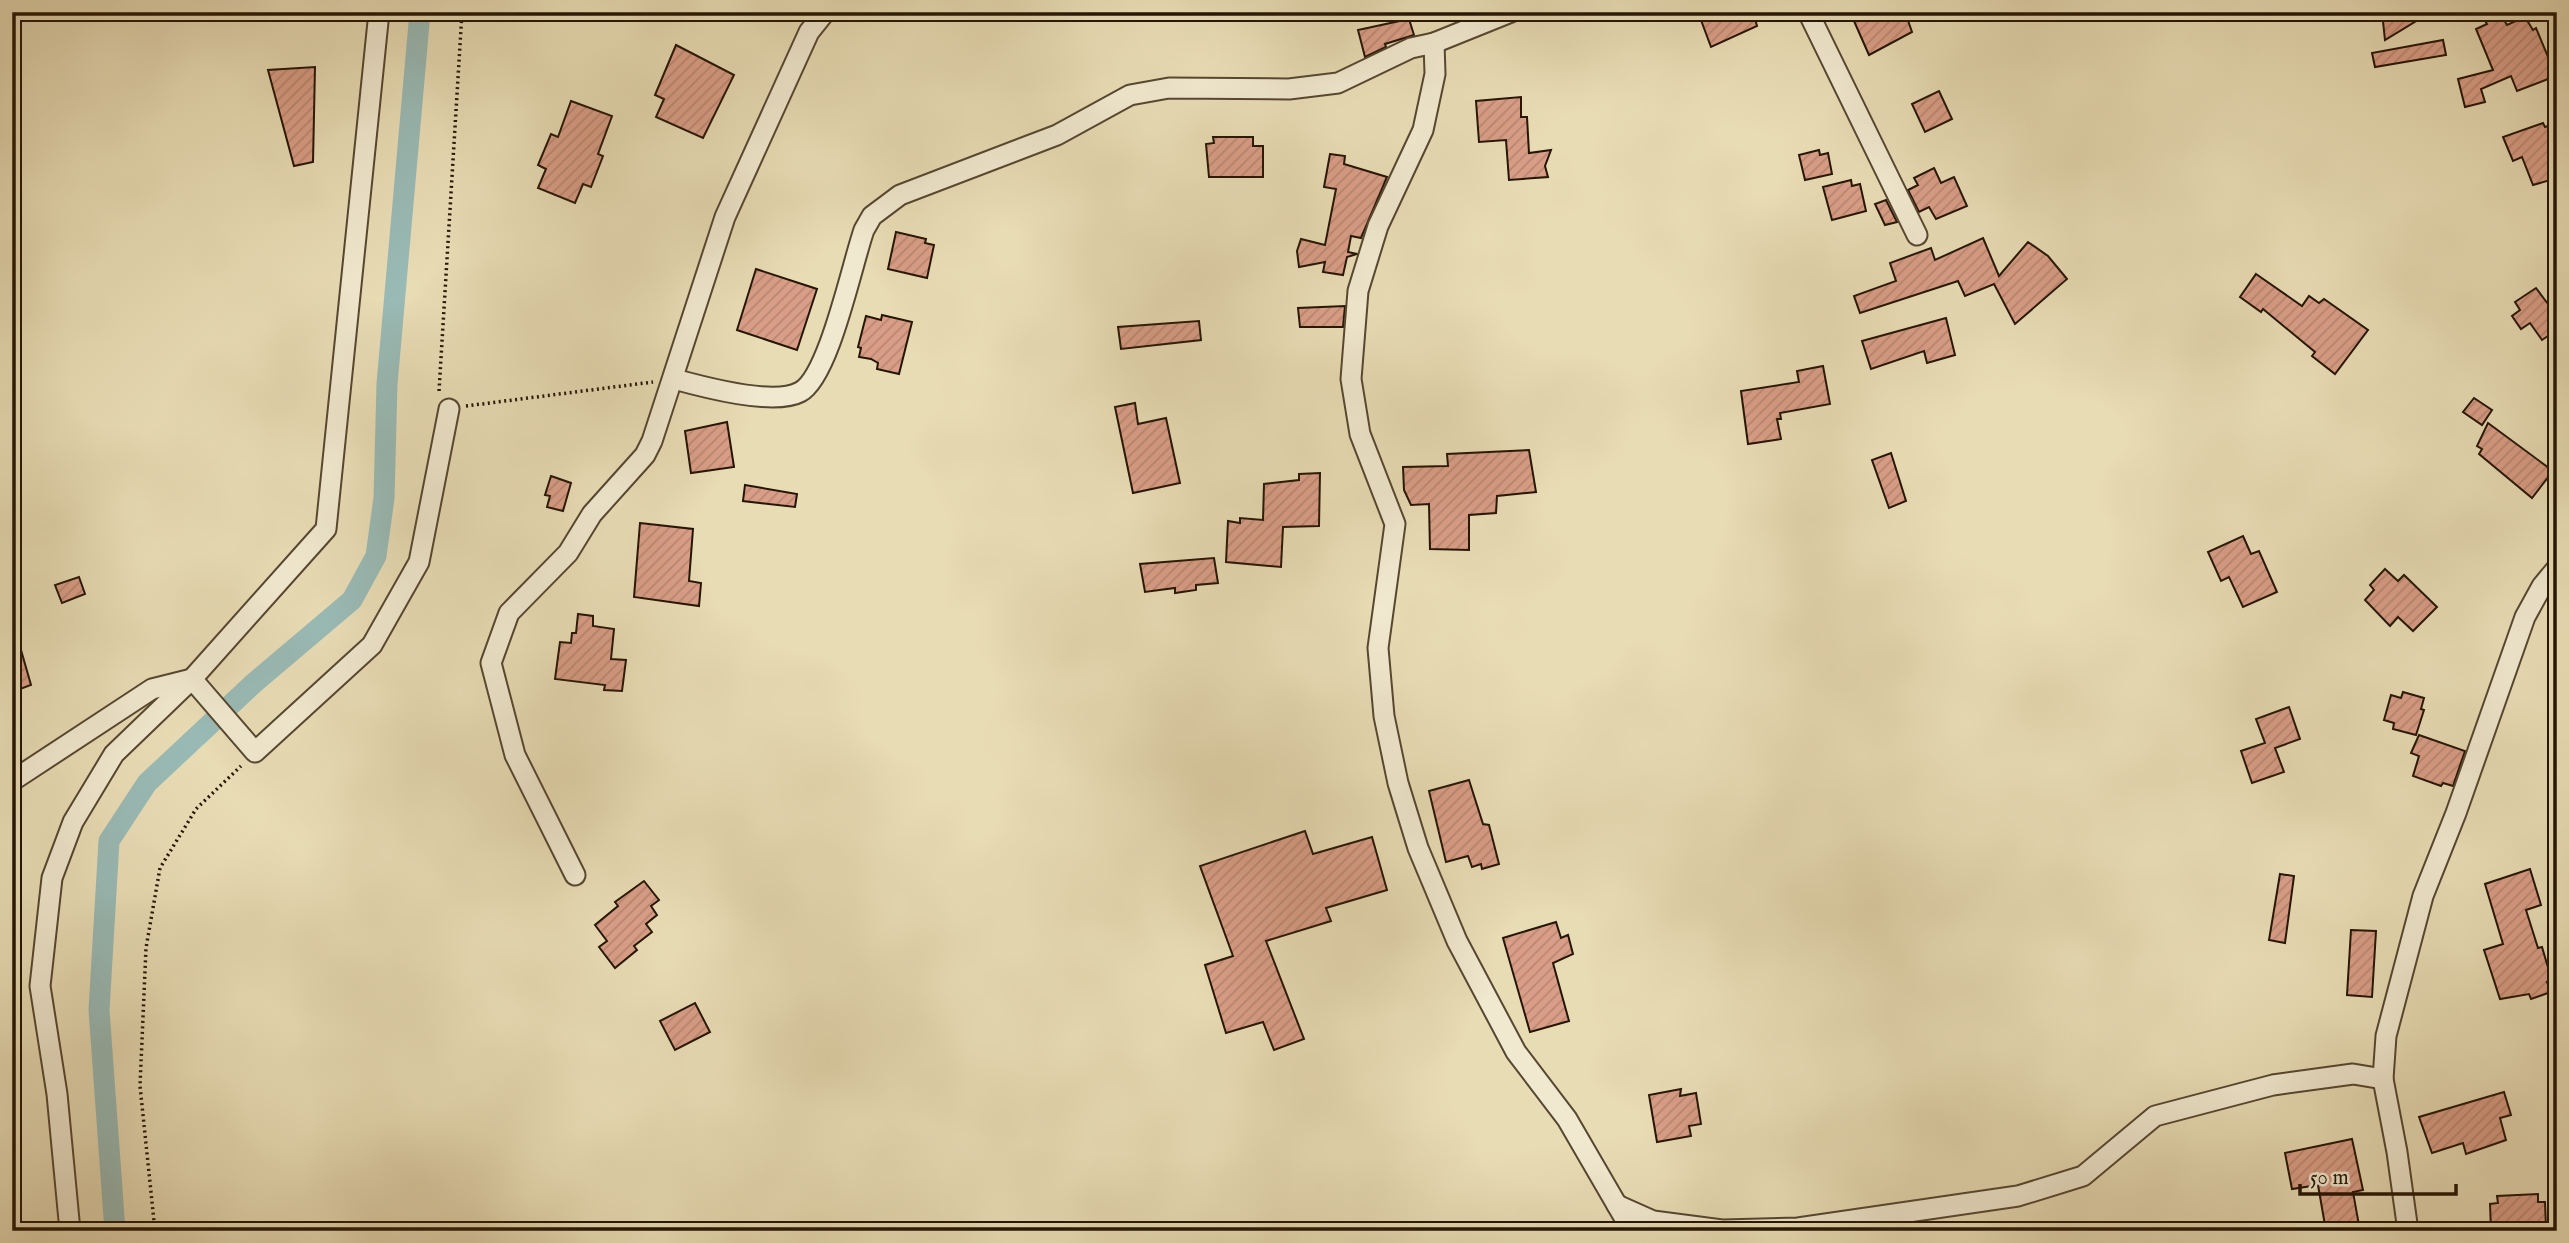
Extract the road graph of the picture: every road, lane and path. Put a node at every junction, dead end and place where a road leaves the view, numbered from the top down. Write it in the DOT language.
graph roads {
  1 [pos="379,12"];
  2 [pos="461,12"];
  3 [pos="825,12"];
  4 [pos="1511,12"];
  5 [pos="1808,12"];
  6 [pos="1434,43"];
  7 [pos="1917,235"];
  8 [pos="674,379"];
  9 [pos="449,409"];
  10 [pos="2557,568"];
  11 [pos="192,679"];
  12 [pos="255,752"];
  13 [pos="12,781"];
  14 [pos="575,875"];
  15 [pos="2383,1079"];
  16 [pos="1617,1205"];
  17 [pos="70,1231"];
  18 [pos="155,1231"];
  19 [pos="1632,1231"];
  20 [pos="2407,1231"];
  1 -- 11 [label="street"];
  2 -- 9 [label="path"];
  3 -- 8 [label="street"];
  4 -- 6 [label="street"];
  5 -- 7 [label="street"];
  6 -- 8 [label="street"];
  6 -- 16 [label="street"];
  8 -- 9 [label="path"];
  8 -- 14 [label="street"];
  9 -- 12 [label="street"];
  10 -- 15 [label="street"];
  11 -- 12 [label="street"];
  11 -- 13 [label="street"];
  11 -- 17 [label="street"];
  12 -- 18 [label="path"];
  15 -- 16 [label="street"];
  15 -- 20 [label="street"];
  16 -- 19 [label="street"];
}
